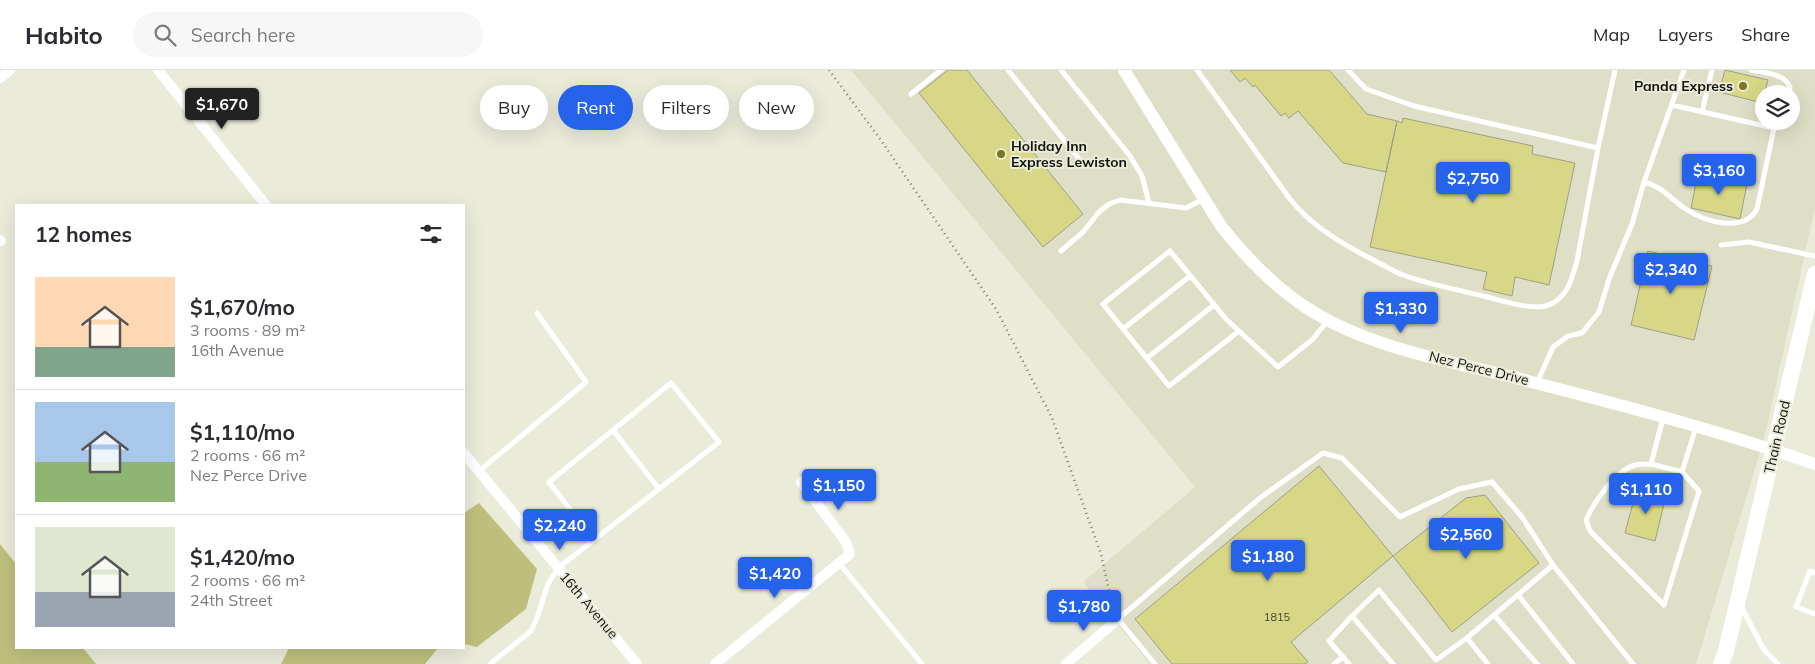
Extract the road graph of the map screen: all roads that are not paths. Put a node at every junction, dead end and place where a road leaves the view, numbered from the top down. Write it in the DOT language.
graph roads {
  1 [pos="10,70"];
  2 [pos="158,70"];
  3 [pos="941,70"];
  4 [pos="1008,70"];
  5 [pos="1061,70"];
  6 [pos="1124,70"];
  7 [pos="1197,70"];
  8 [pos="1348,70"];
  9 [pos="1615,70"];
  10 [pos="1684,70"];
  11 [pos="1712,70"];
  12 [pos="1751,70"];
  13 [pos="0,78"];
  14 [pos="1788,85"];
  15 [pos="911,94"];
  16 [pos="1672,105"];
  17 [pos="1702,112"];
  18 [pos="1755,124"];
  19 [pos="1774,130"];
  20 [pos="1598,148"];
  21 [pos="1079,159"];
  22 [pos="1644,182"];
  23 [pos="1205,199"];
  24 [pos="1149,203"];
  25 [pos="265,204"];
  26 [pos="1721,245"];
  27 [pos="1061,250"];
  28 [pos="1815,256"];
  29 [pos="1815,274"];
  30 [pos="1190,276"];
  31 [pos="1214,305"];
  32 [pos="537,313"];
  33 [pos="1328,320"];
  34 [pos="1123,329"];
  35 [pos="1239,331"];
  36 [pos="1147,358"];
  37 [pos="1536,383"];
  38 [pos="1663,418"];
  39 [pos="1696,427"];
  40 [pos="613,430"];
  41 [pos="1774,450"];
  42 [pos="465,454"];
  43 [pos="1651,464"];
  44 [pos="1815,464"];
  45 [pos="479,472"];
  46 [pos="1682,472"];
  47 [pos="801,482"];
  48 [pos="659,489"];
  49 [pos="594,540"];
  50 [pos="839,563"];
  51 [pos="1553,565"];
  52 [pos="558,568"];
  53 [pos="1815,573"];
  54 [pos="1518,595"];
  55 [pos="1738,600"];
  56 [pos="1815,614"];
  57 [pos="1494,615"];
  58 [pos="1352,616"];
  59 [pos="1118,619"];
  60 [pos="1467,638"];
  61 [pos="1342,656"];
  62 [pos="1437,662"];
  63 [pos="490,664"];
  64 [pos="637,664"];
  65 [pos="716,664"];
  66 [pos="922,664"];
  67 [pos="1066,664"];
  68 [pos="1155,664"];
  69 [pos="1334,664"];
  70 [pos="1349,664"];
  71 [pos="1393,664"];
  72 [pos="1488,664"];
  73 [pos="1537,664"];
  74 [pos="1573,664"];
  75 [pos="1633,664"];
  76 [pos="1721,664"];
  77 [pos="1778,664"];
  1 -- 13 [label="street"];
  2 -- 25 [label="street"];
  3 -- 15 [label="lane"];
  4 -- 21 [label="lane"];
  5 -- 24 [label="lane"];
  6 -- 23 [label="street, Nez Perce Drive"];
  7 -- 20 [label="lane"];
  8 -- 20 [label="lane"];
  9 -- 20 [label="lane"];
  10 -- 16 [label="lane"];
  11 -- 17 [label="lane"];
  12 -- 14 [label="lane"];
  16 -- 17 [label="lane"];
  16 -- 22 [label="lane"];
  17 -- 18 [label="lane"];
  19 -- 22 [label="lane"];
  22 -- 37 [label="lane"];
  23 -- 24 [label="lane"];
  23 -- 33 [label="street, Nez Perce Drive"];
  24 -- 27 [label="lane"];
  26 -- 28 [label="lane"];
  29 -- 41 [label="main road, Thain Road"];
  30 -- 31 [label="lane"];
  30 -- 34 [label="lane"];
  30 -- 34 [label="lane"];
  31 -- 35 [label="lane"];
  31 -- 36 [label="lane"];
  32 -- 45 [label="lane"];
  33 -- 35 [label="lane"];
  33 -- 37 [label="street, Nez Perce Drive"];
  34 -- 36 [label="lane"];
  35 -- 36 [label="lane"];
  37 -- 38 [label="street, Nez Perce Drive"];
  38 -- 39 [label="street, Nez Perce Drive"];
  38 -- 43 [label="lane"];
  39 -- 41 [label="street, Nez Perce Drive"];
  39 -- 46 [label="lane"];
  40 -- 48 [label="lane"];
  40 -- 48 [label="lane"];
  40 -- 49 [label="lane"];
  41 -- 44 [label="street, Nez Perce Drive"];
  41 -- 55 [label="main road, Thain Road"];
  42 -- 45 [label="street, 16th Avenue"];
  43 -- 46 [label="lane"];
  43 -- 46 [label="lane"];
  45 -- 52 [label="street, 16th Avenue"];
  47 -- 50 [label="street"];
  48 -- 49 [label="lane"];
  49 -- 52 [label="lane"];
  50 -- 65 [label="street"];
  50 -- 66 [label="lane"];
  51 -- 54 [label="lane"];
  51 -- 59 [label="lane"];
  51 -- 75 [label="lane"];
  52 -- 63 [label="lane"];
  52 -- 64 [label="street, 16th Avenue"];
  53 -- 56 [label="lane"];
  54 -- 57 [label="lane"];
  54 -- 74 [label="lane"];
  55 -- 76 [label="main road, Thain Road"];
  55 -- 77 [label="lane"];
  57 -- 60 [label="lane"];
  57 -- 73 [label="lane"];
  58 -- 61 [label="lane"];
  58 -- 62 [label="lane"];
  58 -- 71 [label="lane"];
  59 -- 67 [label="street"];
  59 -- 68 [label="lane"];
  60 -- 62 [label="lane"];
  60 -- 72 [label="lane"];
  61 -- 69 [label="lane"];
  61 -- 70 [label="lane"];
}
